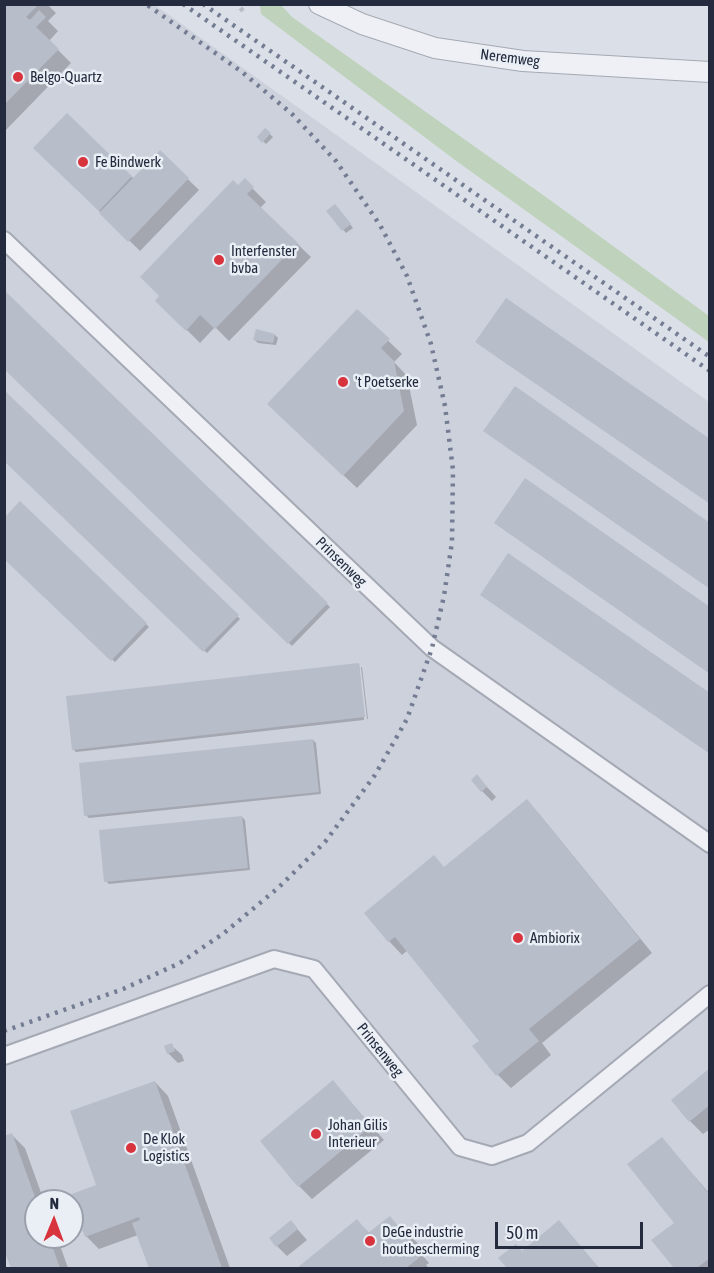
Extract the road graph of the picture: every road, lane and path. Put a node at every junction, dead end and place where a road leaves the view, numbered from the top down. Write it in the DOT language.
graph roads {
  1 [pos="248,4"];
  2 [pos="319,4"];
  3 [pos="240,11"];
  4 [pos="710,72"];
  5 [pos="4,240"];
  6 [pos="710,844"];
  7 [pos="710,994"];
  8 [pos="4,1056"];
  1 -- 3 [label="path"];
  2 -- 4 [label="street, Neremweg"];
  5 -- 6 [label="street, Prinsenweg"];
  7 -- 8 [label="street, Prinsenweg"];
}
